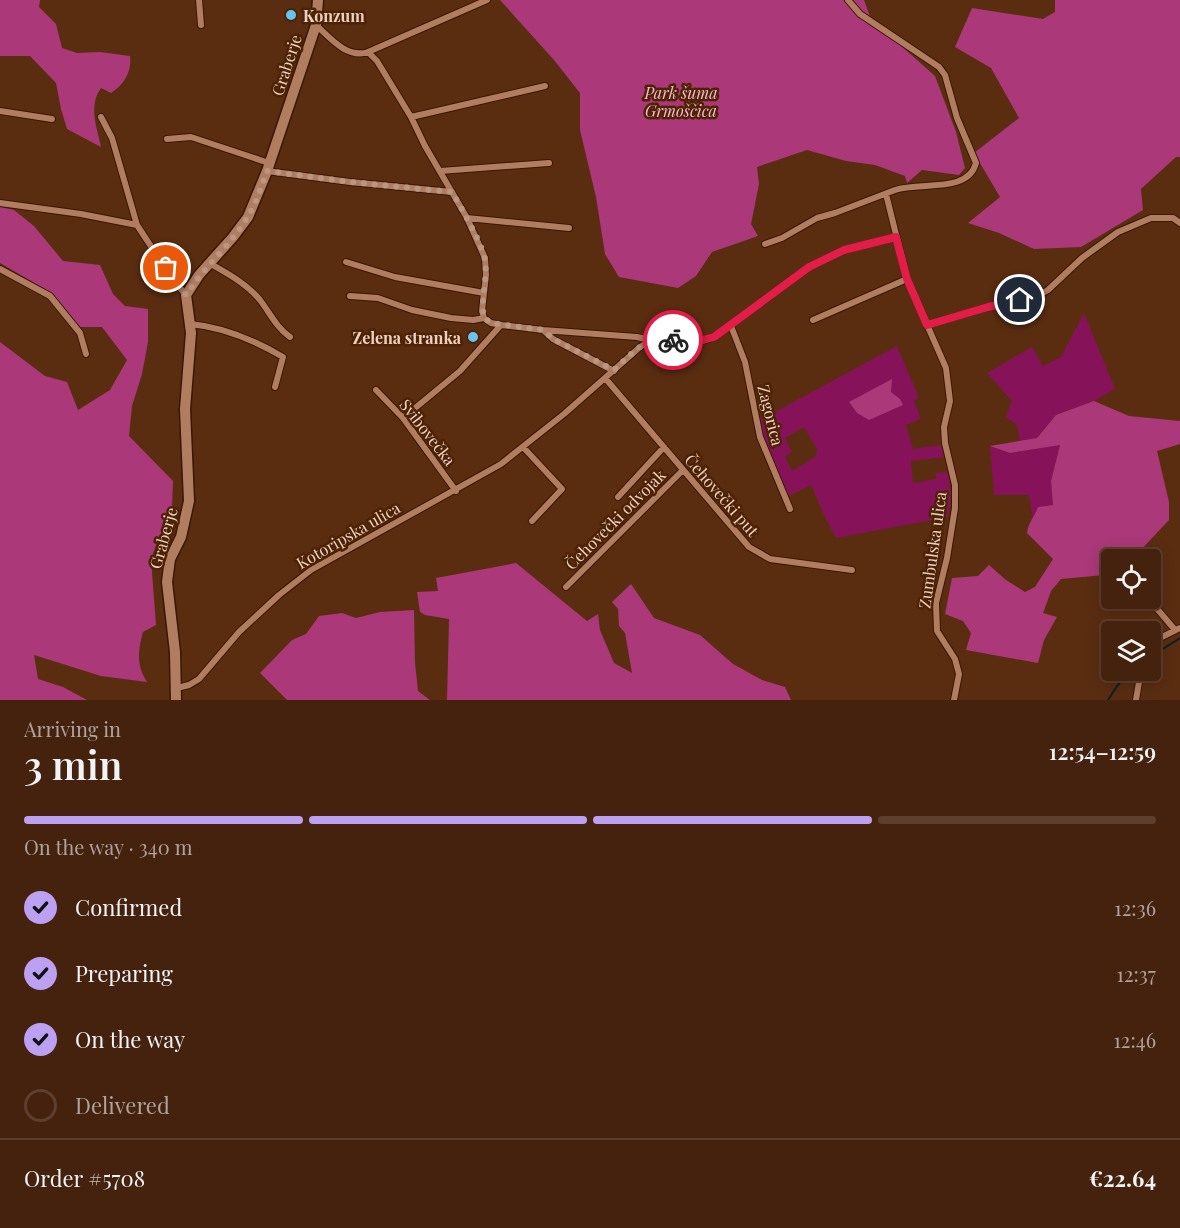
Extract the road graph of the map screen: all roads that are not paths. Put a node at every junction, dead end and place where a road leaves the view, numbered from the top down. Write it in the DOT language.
graph roads {
  1 [pos="199,0"];
  2 [pos="318,0"];
  3 [pos="487,0"];
  4 [pos="848,0"];
  5 [pos="201,25"];
  6 [pos="316,25"];
  7 [pos="368,52"];
  8 [pos="545,86"];
  9 [pos="0,111"];
  10 [pos="101,117"];
  11 [pos="411,117"];
  12 [pos="52,119"];
  13 [pos="167,139"];
  14 [pos="549,163"];
  15 [pos="268,167"];
  16 [pos="440,171"];
  17 [pos="452,192"];
  18 [pos="886,194"];
  19 [pos="0,203"];
  20 [pos="467,218"];
  21 [pos="1180,224"];
  22 [pos="137,225"];
  23 [pos="569,228"];
  24 [pos="896,237"];
  25 [pos="765,244"];
  26 [pos="346,262"];
  27 [pos="209,263"];
  28 [pos="0,269"];
  29 [pos="907,279"];
  30 [pos="484,292"];
  31 [pos="186,295"];
  32 [pos="350,296"];
  33 [pos="484,318"];
  34 [pos="813,320"];
  35 [pos="190,324"];
  36 [pos="501,325"];
  37 [pos="927,325"];
  38 [pos="731,326"];
  39 [pos="543,330"];
  40 [pos="290,337"];
  41 [pos="650,341"];
  42 [pos="86,354"];
  43 [pos="614,370"];
  44 [pos="605,378"];
  45 [pos="274,387"];
  46 [pos="376,390"];
  47 [pos="403,418"];
  48 [pos="523,447"];
  49 [pos="664,447"];
  50 [pos="683,470"];
  51 [pos="456,491"];
  52 [pos="618,497"];
  53 [pos="790,509"];
  54 [pos="532,521"];
  55 [pos="852,570"];
  56 [pos="566,587"];
  57 [pos="1159,609"];
  58 [pos="1178,629"];
  59 [pos="1161,638"];
  60 [pos="1140,681"];
  61 [pos="177,688"];
  62 [pos="176,700"];
  63 [pos="954,700"];
  64 [pos="1136,700"];
  1 -- 5 [label="street"];
  2 -- 6 [label="street, Graberje"];
  3 -- 7 [label="street"];
  4 -- 18 [label="street"];
  6 -- 7 [label="street"];
  6 -- 15 [label="street, Graberje"];
  7 -- 11 [label="street"];
  8 -- 11 [label="street"];
  9 -- 12 [label="street"];
  10 -- 22 [label="street"];
  11 -- 16 [label="street"];
  13 -- 15 [label="street"];
  14 -- 16 [label="street"];
  15 -- 17 [label="street"];
  15 -- 27 [label="street, Graberje"];
  16 -- 17 [label="street"];
  17 -- 20 [label="street"];
  18 -- 24 [label="street, Zumbulska ulica"];
  18 -- 25 [label="street"];
  19 -- 22 [label="street"];
  20 -- 23 [label="street"];
  20 -- 30 [label="street"];
  21 -- 37 [label="street"];
  22 -- 31 [label="street"];
  24 -- 29 [label="street, Zumbulska ulica"];
  24 -- 38 [label="street"];
  26 -- 30 [label="street"];
  27 -- 31 [label="street, Graberje"];
  27 -- 40 [label="street"];
  28 -- 42 [label="street"];
  29 -- 34 [label="street"];
  29 -- 37 [label="street, Zumbulska ulica"];
  30 -- 33 [label="street"];
  31 -- 35 [label="street, Graberje"];
  32 -- 33 [label="street"];
  33 -- 36 [label="street"];
  35 -- 45 [label="street"];
  35 -- 61 [label="street, Graberje"];
  36 -- 39 [label="street"];
  36 -- 47 [label="street"];
  37 -- 63 [label="street, Zumbulska ulica"];
  38 -- 41 [label="street"];
  38 -- 53 [label="street, Zagorica"];
  39 -- 41 [label="street"];
  39 -- 43 [label="street"];
  41 -- 43 [label="street, Kotoripska ulica"];
  43 -- 44 [label="street, Kotoripska ulica"];
  44 -- 48 [label="street, Kotoripska ulica"];
  44 -- 49 [label="street, Čehovečki put"];
  46 -- 47 [label="street, Svibovečka"];
  47 -- 51 [label="street, Svibovečka"];
  48 -- 51 [label="street, Kotoripska ulica"];
  48 -- 54 [label="street"];
  49 -- 50 [label="street, Čehovečki put"];
  49 -- 52 [label="street"];
  50 -- 55 [label="street, Čehovečki put"];
  50 -- 56 [label="street, Čehovečki odvojak"];
  51 -- 61 [label="street, Kotoripska ulica"];
  57 -- 58 [label="street"];
  58 -- 59 [label="street"];
  60 -- 64 [label="street"];
  61 -- 62 [label="street, Graberje"];
}
